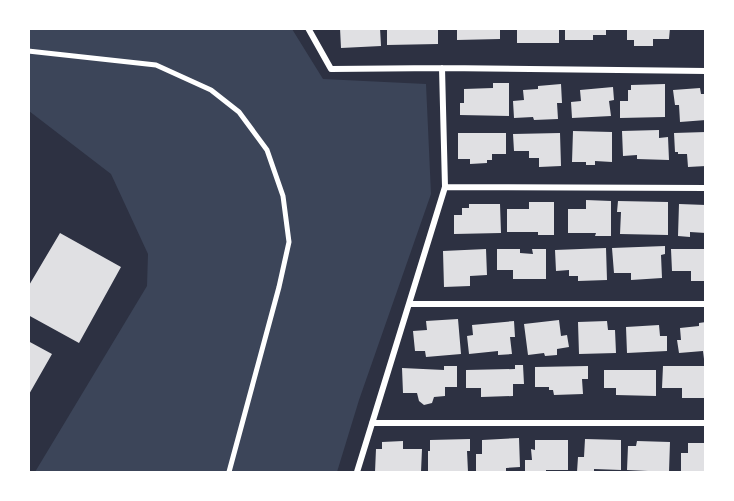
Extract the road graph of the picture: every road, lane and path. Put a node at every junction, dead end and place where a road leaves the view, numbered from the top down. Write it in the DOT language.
graph roads {
  1 [pos="308,28"];
  2 [pos="28,51"];
  3 [pos="442,68"];
  4 [pos="705,71"];
  5 [pos="446,187"];
  6 [pos="705,188"];
  7 [pos="410,304"];
  8 [pos="705,304"];
  9 [pos="372,423"];
  10 [pos="705,423"];
  11 [pos="229,472"];
  12 [pos="357,472"];
  1 -- 3 [label="street"];
  2 -- 11 [label="street"];
  3 -- 4 [label="street"];
  3 -- 5 [label="street"];
  5 -- 6 [label="street"];
  5 -- 7 [label="street"];
  7 -- 8 [label="street"];
  7 -- 9 [label="street"];
  9 -- 10 [label="street"];
  9 -- 12 [label="street"];
}
